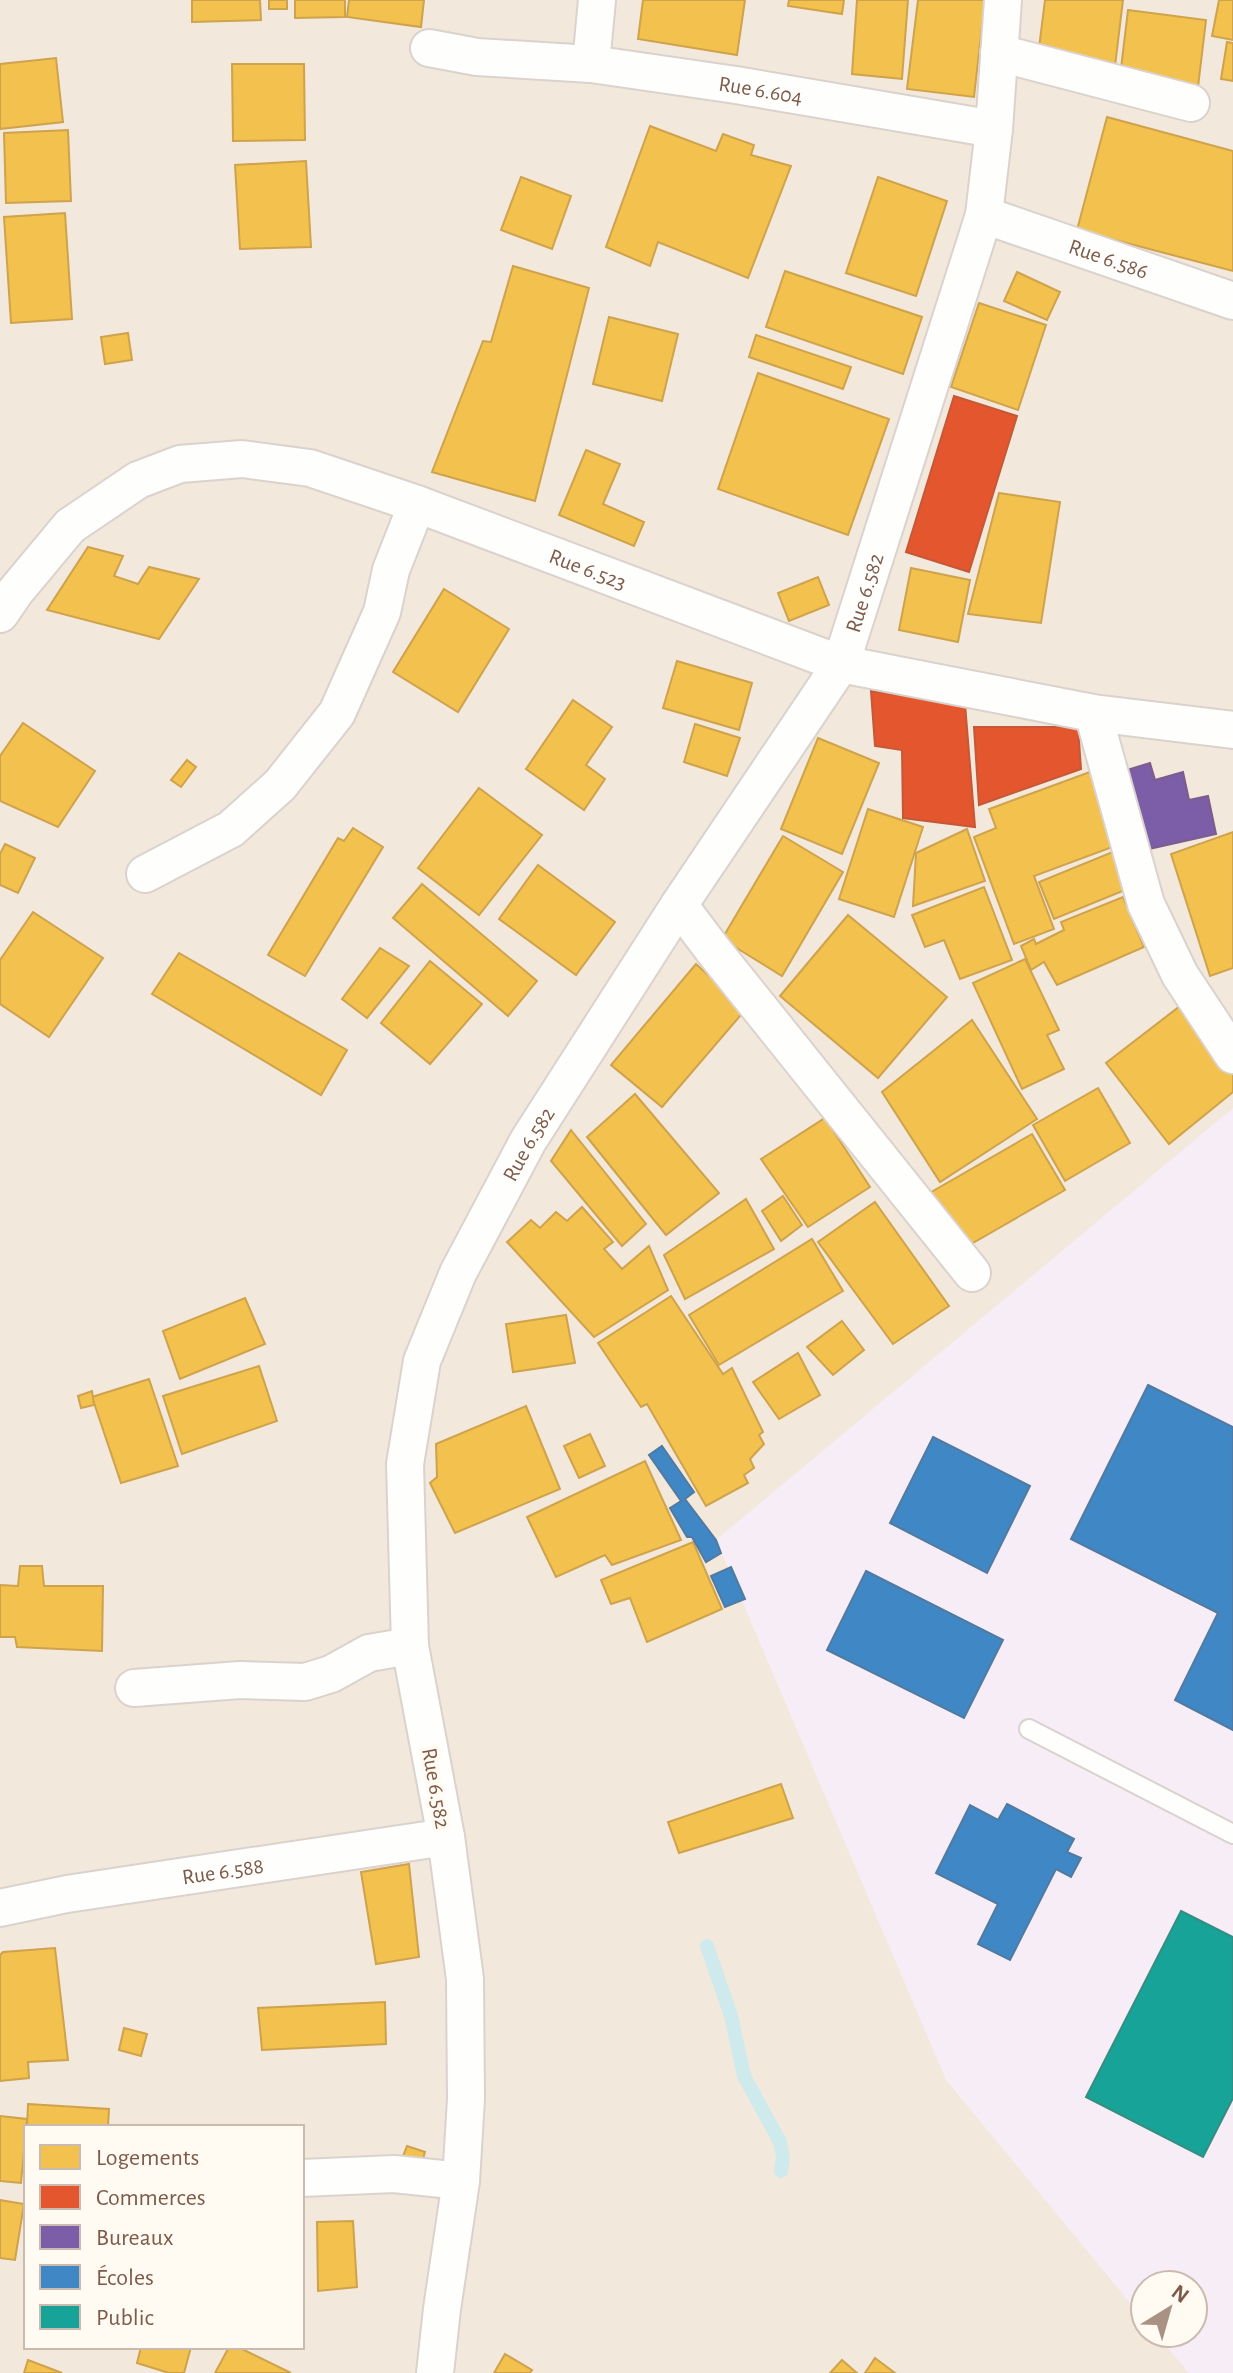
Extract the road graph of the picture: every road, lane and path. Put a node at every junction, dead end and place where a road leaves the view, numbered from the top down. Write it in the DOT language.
graph roads {
  1 [pos="597,0"];
  2 [pos="1003,0"];
  3 [pos="429,48"];
  4 [pos="999,53"];
  5 [pos="591,64"];
  6 [pos="1191,103"];
  7 [pos="994,129"];
  8 [pos="984,215"];
  9 [pos="1233,301"];
  10 [pos="417,504"];
  11 [pos="0,614"];
  12 [pos="841,664"];
  13 [pos="1093,713"];
  14 [pos="1233,730"];
  15 [pos="145,874"];
  16 [pos="679,905"];
  17 [pos="1233,1055"];
  18 [pos="972,1273"];
  19 [pos="410,1646"];
  20 [pos="134,1688"];
  21 [pos="1029,1729"];
  22 [pos="1233,1834"];
  23 [pos="446,1837"];
  24 [pos="0,1908"];
  25 [pos="304,2178"];
  26 [pos="461,2181"];
  27 [pos="435,2373"];
  1 -- 5 [label="street"];
  2 -- 4 [label="street, Rue 6.582"];
  3 -- 5 [label="street, Rue 6.604"];
  4 -- 6 [label="street"];
  4 -- 7 [label="street, Rue 6.582"];
  5 -- 7 [label="street, Rue 6.604"];
  7 -- 8 [label="street, Rue 6.582"];
  8 -- 9 [label="street, Rue 6.586"];
  8 -- 12 [label="street, Rue 6.582"];
  10 -- 11 [label="street, Rue 6.523"];
  10 -- 12 [label="street, Rue 6.523"];
  10 -- 15 [label="street"];
  12 -- 13 [label="street, Rue 6.523"];
  12 -- 16 [label="street, Rue 6.582"];
  13 -- 14 [label="street, Rue 6.523"];
  13 -- 17 [label="street"];
  16 -- 18 [label="street"];
  16 -- 19 [label="street, Rue 6.582"];
  19 -- 20 [label="street"];
  19 -- 23 [label="street, Rue 6.582"];
  21 -- 22 [label="lane"];
  23 -- 24 [label="street, Rue 6.588"];
  23 -- 26 [label="street, Rue 6.582"];
  25 -- 26 [label="street"];
  26 -- 27 [label="street, Rue 6.582"];
}
